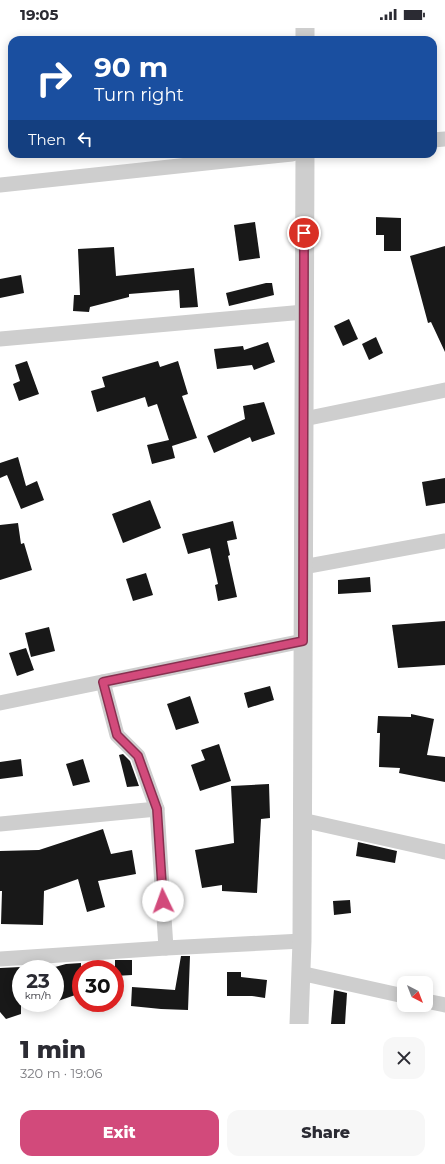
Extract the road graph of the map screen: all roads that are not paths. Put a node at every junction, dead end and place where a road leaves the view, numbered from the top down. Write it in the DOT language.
graph roads {
  1 [pos="254,158"];
  2 [pos="305,158"];
  3 [pos="0,185"];
  4 [pos="304,312"];
  5 [pos="0,339"];
  6 [pos="445,390"];
  7 [pos="304,419"];
  8 [pos="445,541"];
  9 [pos="303,567"];
  10 [pos="303,641"];
  11 [pos="103,682"];
  12 [pos="0,703"];
  13 [pos="157,809"];
  14 [pos="302,820"];
  15 [pos="0,824"];
  16 [pos="445,852"];
  17 [pos="302,941"];
  18 [pos="166,948"];
  19 [pos="0,959"];
  20 [pos="300,973"];
  21 [pos="397,994"];
  22 [pos="433,1002"];
  23 [pos="445,1005"];
  24 [pos="299,1024"];
  1 -- 3 [label="street"];
  2 -- 4 [label="street"];
  4 -- 5 [label="street"];
  4 -- 7 [label="street"];
  6 -- 7 [label="street"];
  7 -- 9 [label="street"];
  8 -- 9 [label="street"];
  9 -- 10 [label="street"];
  10 -- 11 [label="street"];
  10 -- 14 [label="street"];
  11 -- 12 [label="street"];
  11 -- 13 [label="street"];
  13 -- 15 [label="street"];
  13 -- 18 [label="street"];
  14 -- 16 [label="street"];
  14 -- 17 [label="street"];
  17 -- 18 [label="street"];
  17 -- 20 [label="street"];
  18 -- 19 [label="street"];
  20 -- 21 [label="street"];
  20 -- 24 [label="street"];
  22 -- 23 [label="street"];
}
